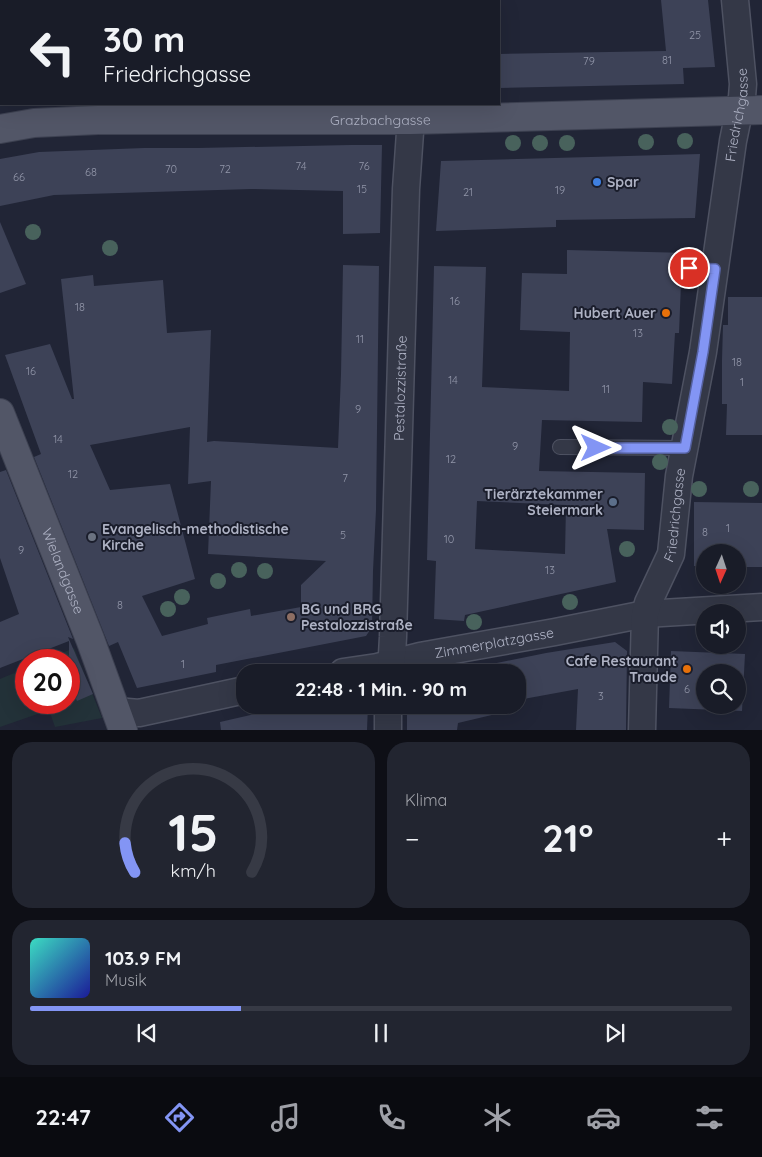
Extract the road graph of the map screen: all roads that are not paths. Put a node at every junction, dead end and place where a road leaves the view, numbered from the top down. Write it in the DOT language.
graph roads {
  1 [pos="735,0"];
  2 [pos="751,110"];
  3 [pos="411,112"];
  4 [pos="0,129"];
  5 [pos="689,268"];
  6 [pos="715,269"];
  7 [pos="0,413"];
  8 [pos="560,447"];
  9 [pos="685,448"];
  10 [pos="762,607"];
  11 [pos="645,614"];
  12 [pos="391,664"];
  13 [pos="401,664"];
  14 [pos="236,692"];
  15 [pos="388,714"];
  16 [pos="120,720"];
  17 [pos="388,730"];
  18 [pos="642,730"];
  1 -- 2 [label="street, Friedrichgasse"];
  2 -- 3 [label="main road, Grazbachgasse"];
  2 -- 6 [label="street, Friedrichgasse"];
  3 -- 4 [label="main road, Grazbachgasse"];
  3 -- 12 [label="street, Pestalozzistraße"];
  5 -- 6 [label="lane"];
  6 -- 9 [label="street, Friedrichgasse"];
  7 -- 16 [label="main road, Wielandgasse"];
  8 -- 9 [label="lane"];
  9 -- 11 [label="street, Friedrichgasse"];
  10 -- 11 [label="street, Zimmerplatzgasse"];
  11 -- 13 [label="street, Zimmerplatzgasse"];
  11 -- 18 [label="street, Friedrichgasse"];
  14 -- 16 [label="street"];
  15 -- 17 [label="street"];
}
